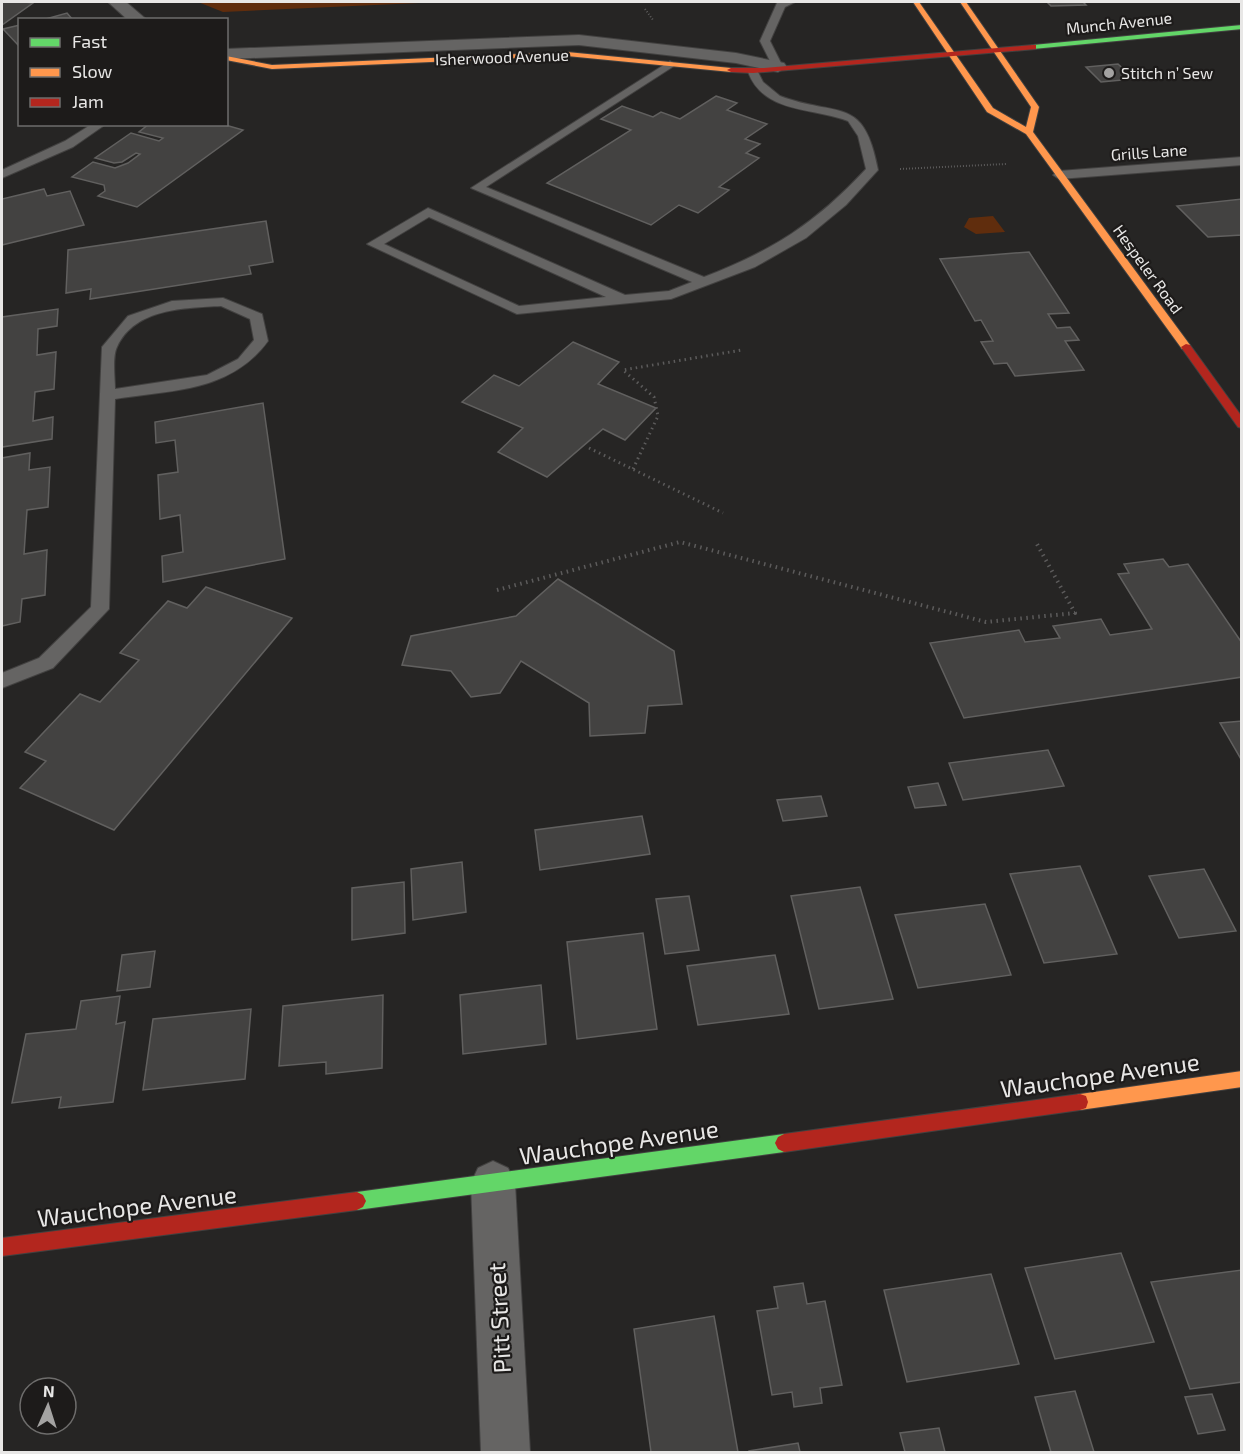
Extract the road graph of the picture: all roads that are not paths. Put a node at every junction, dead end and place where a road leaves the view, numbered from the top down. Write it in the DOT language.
graph roads {
  1 [pos="116,2"];
  2 [pos="790,2"];
  3 [pos="916,2"];
  4 [pos="963,2"];
  5 [pos="136,18"];
  6 [pos="1242,27"];
  7 [pos="999,51"];
  8 [pos="228,56"];
  9 [pos="228,56"];
  10 [pos="953,56"];
  11 [pos="670,64"];
  12 [pos="778,67"];
  13 [pos="753,72"];
  14 [pos="98,126"];
  15 [pos="1029,132"];
  16 [pos="1242,161"];
  17 [pos="2,174"];
  18 [pos="1059,175"];
  19 [pos="703,282"];
  20 [pos="622,299"];
  21 [pos="107,394"];
  22 [pos="1242,425"];
  23 [pos="2,681"];
  24 [pos="1242,1079"];
  25 [pos="493,1183"];
  26 [pos="2,1247"];
  27 [pos="506,1452"];
  1 -- 5 [label="street"];
  2 -- 12 [label="lane"];
  3 -- 10 [label="street, Hespeler Road"];
  4 -- 7 [label="street"];
  6 -- 7 [label="street, Munch Avenue"];
  7 -- 10 [label="street, Isherwood Avenue"];
  7 -- 15 [label="street"];
  8 -- 12 [label="street, Isherwood Avenue"];
  9 -- 11 [label="street, Isherwood Avenue"];
  10 -- 12 [label="street, Isherwood Avenue"];
  10 -- 15 [label="street, Hespeler Road"];
  11 -- 13 [label="street, Isherwood Avenue"];
  11 -- 19 [label="lane"];
  12 -- 13 [label="street, Isherwood Avenue"];
  13 -- 19 [label="lane"];
  14 -- 17 [label="lane"];
  15 -- 18 [label="street, Hespeler Road"];
  16 -- 18 [label="lane, Grills Lane"];
  18 -- 22 [label="street, Hespeler Road"];
  19 -- 20 [label="lane"];
  20 -- 20 [label="lane"];
  21 -- 21 [label="lane"];
  21 -- 23 [label="lane"];
  24 -- 25 [label="street, Wauchope Avenue"];
  25 -- 26 [label="street, Wauchope Avenue"];
  25 -- 27 [label="street, Pitt Street"];
}
